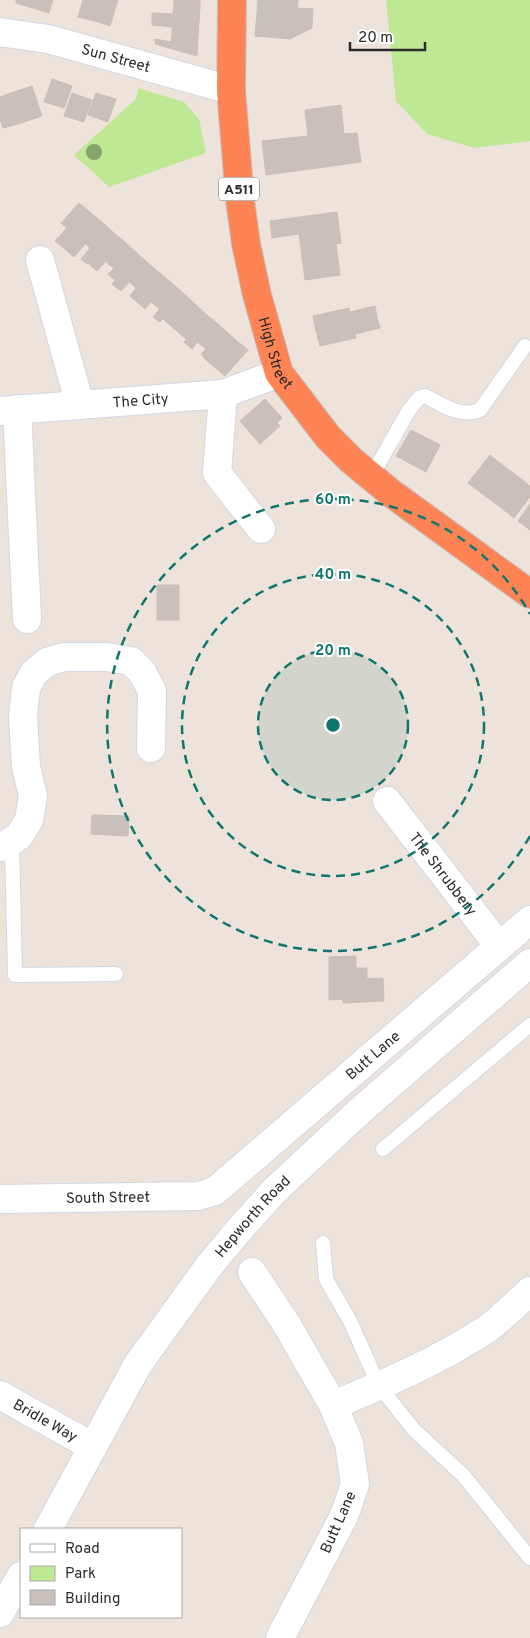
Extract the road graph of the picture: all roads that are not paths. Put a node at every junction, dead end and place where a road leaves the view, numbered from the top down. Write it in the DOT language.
graph roads {
  1 [pos="232,0"];
  2 [pos="0,32"];
  3 [pos="231,90"];
  4 [pos="40,260"];
  5 [pos="525,346"];
  6 [pos="279,373"];
  7 [pos="223,394"];
  8 [pos="80,405"];
  9 [pos="9,410"];
  10 [pos="371,477"];
  11 [pos="260,528"];
  12 [pos="530,594"];
  13 [pos="26,619"];
  14 [pos="152,748"];
  15 [pos="387,801"];
  16 [pos="6,844"];
  17 [pos="530,920"];
  18 [pos="500,946"];
  19 [pos="530,963"];
  20 [pos="116,974"];
  21 [pos="530,1025"];
  22 [pos="383,1149"];
  23 [pos="215,1191"];
  24 [pos="0,1199"];
  25 [pos="323,1243"];
  26 [pos="252,1272"];
  27 [pos="530,1291"];
  28 [pos="380,1386"];
  29 [pos="0,1394"];
  30 [pos="333,1405"];
  31 [pos="93,1446"];
  32 [pos="49,1528"];
  33 [pos="530,1558"];
  34 [pos="20,1578"];
  35 [pos="0,1613"];
  36 [pos="280,1638"];
  1 -- 3 [label="highway, High Street / A511"];
  2 -- 3 [label="street, Sun Street"];
  3 -- 6 [label="highway, High Street / A511"];
  4 -- 8 [label="street"];
  5 -- 10 [label="lane"];
  6 -- 7 [label="street, The City"];
  6 -- 10 [label="highway, High Street / A511"];
  7 -- 8 [label="street, The City"];
  7 -- 11 [label="street"];
  8 -- 9 [label="street, The City"];
  9 -- 13 [label="street"];
  10 -- 12 [label="highway, High Street / A511"];
  14 -- 16 [label="street"];
  15 -- 18 [label="street, The Shrubbery"];
  16 -- 20 [label="lane"];
  17 -- 18 [label="street, Butt Lane"];
  18 -- 23 [label="street, Butt Lane"];
  19 -- 31 [label="street, Hepworth Road"];
  21 -- 22 [label="lane"];
  23 -- 24 [label="street, South Street"];
  25 -- 28 [label="lane"];
  26 -- 30 [label="street, Butt Lane"];
  27 -- 28 [label="street"];
  28 -- 30 [label="street"];
  28 -- 33 [label="lane"];
  29 -- 31 [label="street, Bridle Way"];
  30 -- 36 [label="street, Butt Lane"];
  31 -- 32 [label="street, Hepworth Road"];
  34 -- 35 [label="street"];
}
